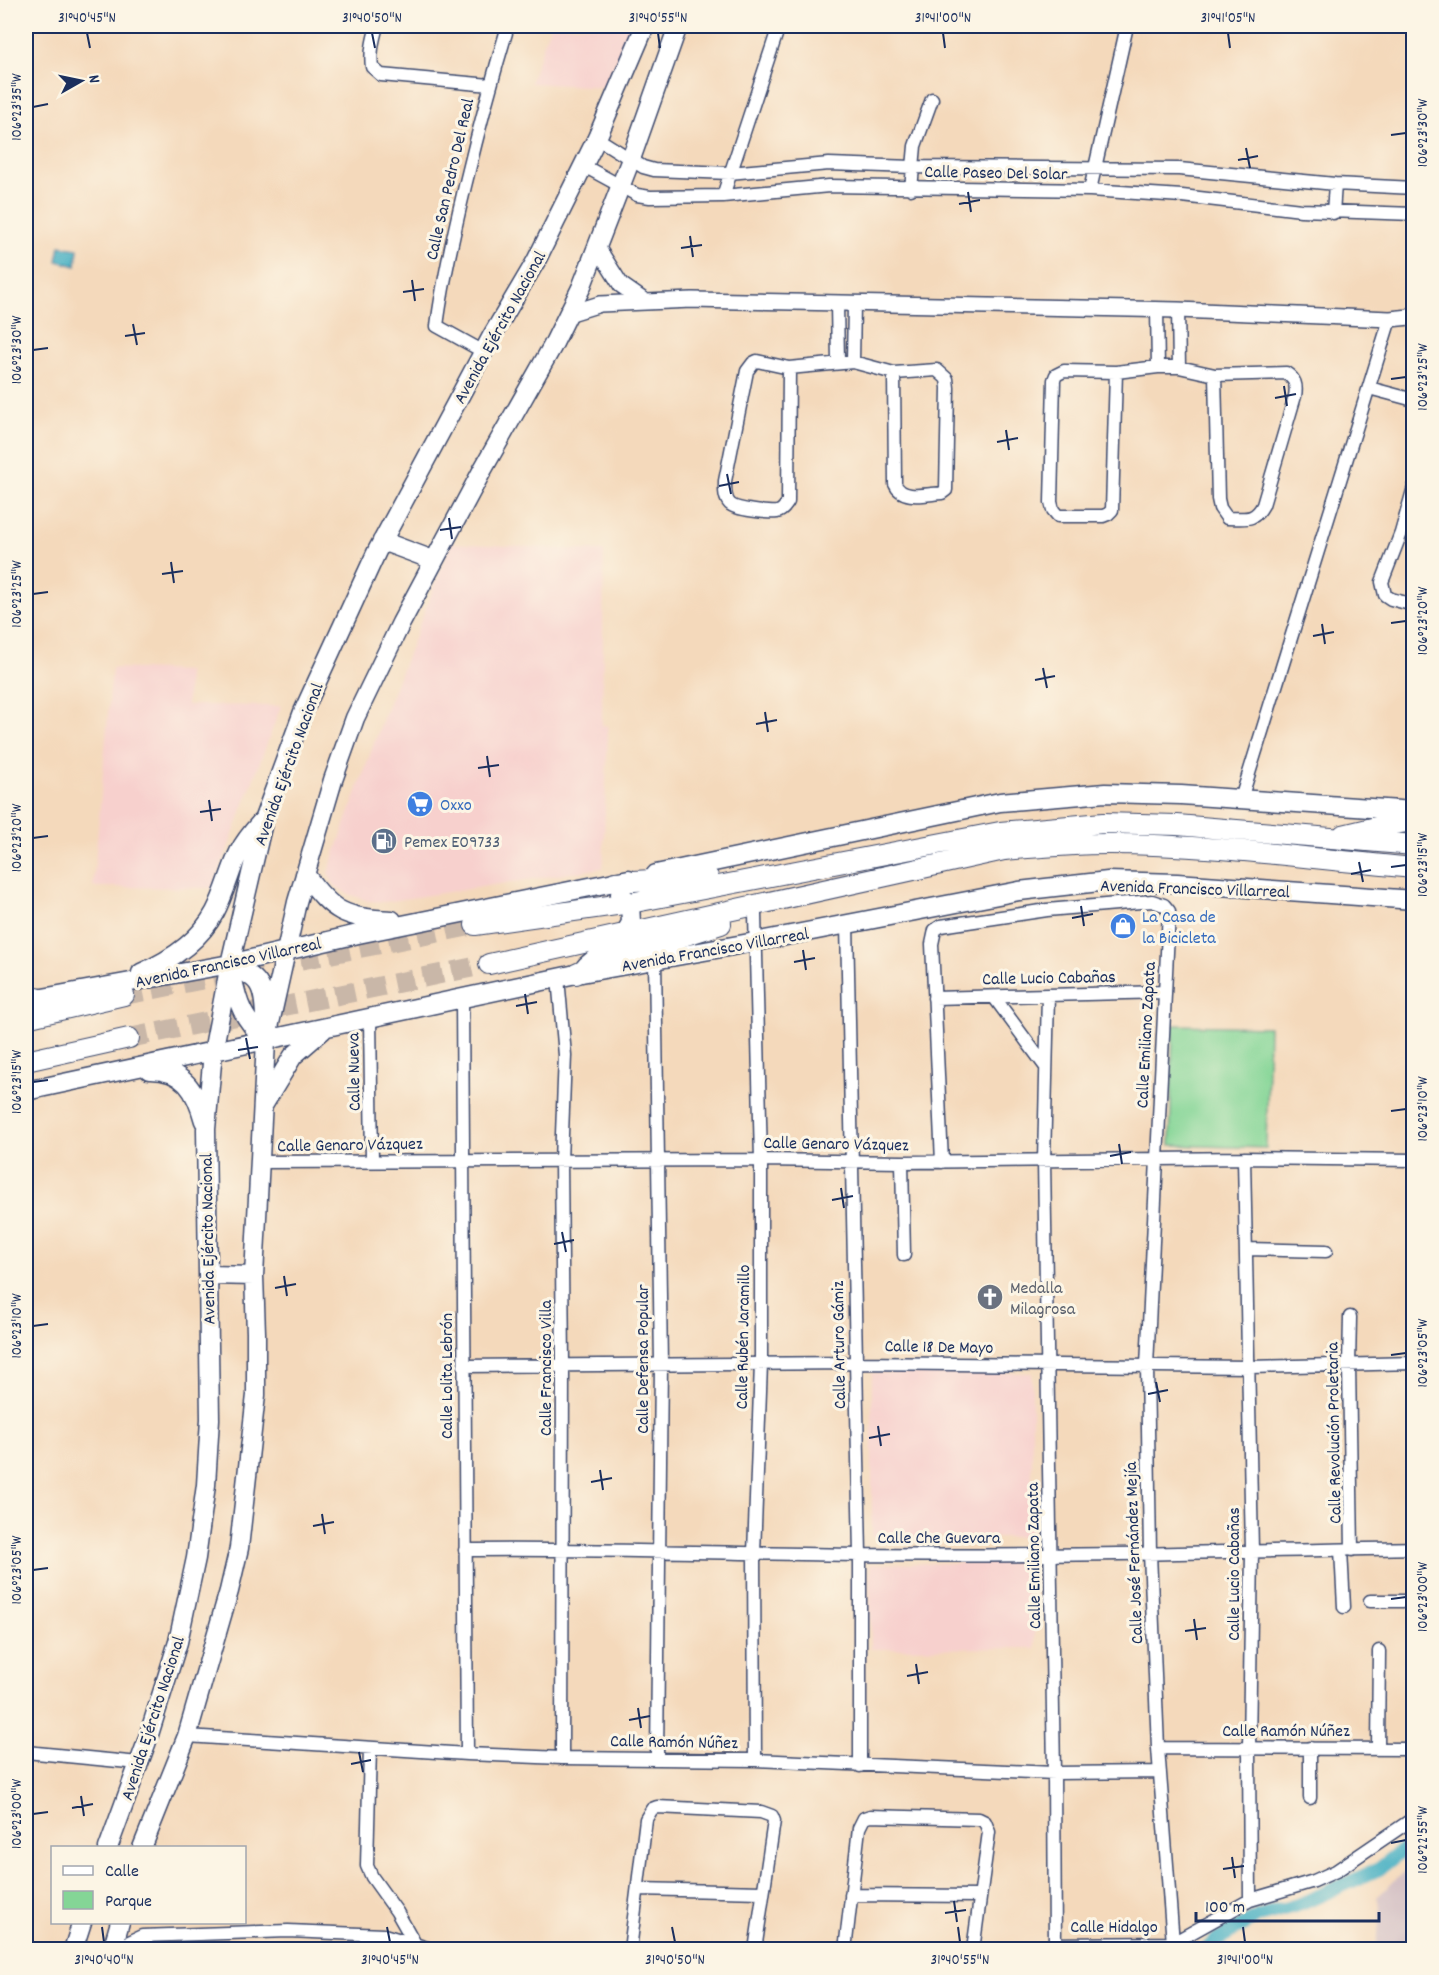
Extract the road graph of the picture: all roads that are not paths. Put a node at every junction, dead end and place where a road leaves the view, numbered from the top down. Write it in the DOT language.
graph roads {
  1 [pos="377,26"];
  2 [pos="508,26"];
  3 [pos="645,26"];
  4 [pos="678,26"];
  5 [pos="779,26"];
  6 [pos="1126,26"];
  7 [pos="490,85"];
  8 [pos="932,99"];
  9 [pos="597,138"];
  10 [pos="631,159"];
  11 [pos="584,166"];
  12 [pos="912,167"];
  13 [pos="1094,169"];
  14 [pos="729,173"];
  15 [pos="1335,184"];
  16 [pos="620,187"];
  17 [pos="1413,188"];
  18 [pos="911,189"];
  19 [pos="1090,190"];
  20 [pos="723,196"];
  21 [pos="1333,213"];
  22 [pos="1413,214"];
  23 [pos="597,247"];
  24 [pos="644,301"];
  25 [pos="837,303"];
  26 [pos="854,304"];
  27 [pos="1157,310"];
  28 [pos="1178,310"];
  29 [pos="568,314"];
  30 [pos="1413,314"];
  31 [pos="1390,319"];
  32 [pos="484,352"];
  33 [pos="838,362"];
  34 [pos="854,362"];
  35 [pos="1158,367"];
  36 [pos="1179,367"];
  37 [pos="789,368"];
  38 [pos="1116,372"];
  39 [pos="894,373"];
  40 [pos="1215,375"];
  41 [pos="1369,388"];
  42 [pos="1413,400"];
  43 [pos="1413,488"];
  44 [pos="382,541"];
  45 [pos="433,560"];
  46 [pos="1413,605"];
  47 [pos="1241,799"];
  48 [pos="1413,811"];
  49 [pos="264,818"];
  50 [pos="1413,821"];
  51 [pos="1329,839"];
  52 [pos="1413,845"];
  53 [pos="818,867"];
  54 [pos="1413,868"];
  55 [pos="305,874"];
  56 [pos="615,882"];
  57 [pos="855,883"];
  58 [pos="570,890"];
  59 [pos="1413,900"];
  60 [pos="630,903"];
  61 [pos="755,914"];
  62 [pos="418,921"];
  63 [pos="847,924"];
  64 [pos="475,925"];
  65 [pos="625,933"];
  66 [pos="755,942"];
  67 [pos="285,950"];
  68 [pos="655,959"];
  69 [pos="230,964"];
  70 [pos="489,964"];
  71 [pos="567,976"];
  72 [pos="119,990"];
  73 [pos="1164,992"];
  74 [pos="1048,995"];
  75 [pos="994,997"];
  76 [pos="462,998"];
  77 [pos="934,998"];
  78 [pos="29,1001"];
  79 [pos="26,1018"];
  80 [pos="370,1019"];
  81 [pos="324,1029"];
  82 [pos="129,1038"];
  83 [pos="266,1041"];
  84 [pos="213,1052"];
  85 [pos="26,1061"];
  86 [pos="1045,1066"];
  87 [pos="129,1070"];
  88 [pos="26,1091"];
  89 [pos="262,1108"];
  90 [pos="206,1129"];
  91 [pos="1245,1158"];
  92 [pos="761,1160"];
  93 [pos="1158,1160"];
  94 [pos="1413,1160"];
  95 [pos="372,1161"];
  96 [pos="464,1161"];
  97 [pos="561,1161"];
  98 [pos="658,1161"];
  99 [pos="852,1161"];
  100 [pos="1044,1161"];
  101 [pos="258,1162"];
  102 [pos="902,1162"];
  103 [pos="942,1162"];
  104 [pos="1247,1249"];
  105 [pos="1326,1251"];
  106 [pos="904,1255"];
  107 [pos="208,1275"];
  108 [pos="254,1276"];
  109 [pos="1350,1317"];
  110 [pos="857,1363"];
  111 [pos="1413,1363"];
  112 [pos="563,1364"];
  113 [pos="661,1364"];
  114 [pos="760,1364"];
  115 [pos="1349,1365"];
  116 [pos="464,1366"];
  117 [pos="1046,1366"];
  118 [pos="1147,1366"];
  119 [pos="1250,1367"];
  120 [pos="562,1548"];
  121 [pos="1413,1548"];
  122 [pos="465,1550"];
  123 [pos="1347,1550"];
  124 [pos="660,1551"];
  125 [pos="1252,1551"];
  126 [pos="754,1553"];
  127 [pos="1150,1553"];
  128 [pos="1051,1555"];
  129 [pos="861,1556"];
  130 [pos="1370,1601"];
  131 [pos="1413,1601"];
  132 [pos="1344,1607"];
  133 [pos="1379,1651"];
  134 [pos="187,1736"];
  135 [pos="370,1748"];
  136 [pos="1158,1748"];
  137 [pos="1249,1748"];
  138 [pos="1310,1748"];
  139 [pos="1378,1749"];
  140 [pos="1413,1749"];
  141 [pos="26,1752"];
  142 [pos="467,1754"];
  143 [pos="562,1758"];
  144 [pos="657,1758"];
  145 [pos="755,1760"];
  146 [pos="139,1763"];
  147 [pos="860,1766"];
  148 [pos="1160,1772"];
  149 [pos="1054,1773"];
  150 [pos="1310,1798"];
  151 [pos="1413,1818"];
  152 [pos="109,1846"];
  153 [pos="143,1846"];
  154 [pos="638,1889"];
  155 [pos="762,1892"];
  156 [pos="851,1895"];
  157 [pos="979,1896"];
  158 [pos="1250,1900"];
  159 [pos="81,1924"];
  160 [pos="120,1924"];
  161 [pos="414,1942"];
  162 [pos="1173,1943"];
  163 [pos="1055,1947"];
  164 [pos="112,1949"];
  165 [pos="73,1950"];
  166 [pos="434,1950"];
  167 [pos="630,1950"];
  168 [pos="754,1950"];
  169 [pos="845,1950"];
  170 [pos="973,1950"];
  1 -- 7 [label="street"];
  2 -- 7 [label="street, Calle San Pedro Del Real"];
  3 -- 9 [label="main road, Avenida Ejército Nacional"];
  4 -- 10 [label="main road, Avenida Ejército Nacional"];
  5 -- 14 [label="street"];
  6 -- 13 [label="street"];
  7 -- 32 [label="street, Calle San Pedro Del Real"];
  8 -- 12 [label="street"];
  9 -- 10 [label="street, Calle Paseo Del Solar"];
  9 -- 11 [label="main road, Avenida Ejército Nacional"];
  10 -- 14 [label="street, Calle Paseo Del Solar"];
  10 -- 16 [label="main road, Avenida Ejército Nacional"];
  11 -- 16 [label="street, Calle Paseo Del Solar"];
  11 -- 32 [label="main road, Avenida Ejército Nacional"];
  12 -- 13 [label="street, Calle Paseo Del Solar"];
  12 -- 14 [label="street, Calle Paseo Del Solar"];
  12 -- 18 [label="street"];
  13 -- 15 [label="street, Calle Paseo Del Solar"];
  13 -- 19 [label="street"];
  14 -- 20 [label="street"];
  15 -- 17 [label="street, Calle Paseo Del Solar"];
  15 -- 21 [label="street"];
  16 -- 20 [label="street, Calle Paseo Del Solar"];
  16 -- 23 [label="main road, Avenida Ejército Nacional"];
  18 -- 19 [label="street, Calle Paseo Del Solar"];
  18 -- 20 [label="street, Calle Paseo Del Solar"];
  19 -- 21 [label="street, Calle Paseo Del Solar"];
  21 -- 22 [label="street, Calle Paseo Del Solar"];
  23 -- 24 [label="street"];
  23 -- 29 [label="main road, Avenida Ejército Nacional"];
  24 -- 25 [label="street"];
  24 -- 29 [label="street"];
  25 -- 26 [label="street"];
  25 -- 33 [label="street"];
  26 -- 27 [label="street"];
  26 -- 34 [label="street"];
  27 -- 28 [label="street"];
  27 -- 35 [label="street"];
  28 -- 31 [label="street"];
  28 -- 36 [label="street"];
  29 -- 45 [label="main road, Avenida Ejército Nacional"];
  30 -- 31 [label="street"];
  31 -- 41 [label="street"];
  32 -- 44 [label="main road, Avenida Ejército Nacional"];
  33 -- 34 [label="street"];
  33 -- 37 [label="street"];
  34 -- 39 [label="street"];
  35 -- 36 [label="street"];
  35 -- 38 [label="street"];
  36 -- 40 [label="street"];
  37 -- 37 [label="street"];
  38 -- 38 [label="street"];
  39 -- 39 [label="street"];
  40 -- 40 [label="street"];
  41 -- 42 [label="street"];
  41 -- 47 [label="street"];
  43 -- 46 [label="street"];
  44 -- 45 [label="main road"];
  44 -- 49 [label="main road, Avenida Ejército Nacional"];
  45 -- 55 [label="main road, Avenida Ejército Nacional"];
  47 -- 48 [label="main road, Avenida Francisco Villarreal"];
  47 -- 56 [label="main road, Avenida Francisco Villarreal"];
  49 -- 69 [label="main road, Avenida Ejército Nacional"];
  49 -- 72 [label="main road"];
  50 -- 51 [label="highway"];
  51 -- 52 [label="highway"];
  51 -- 53 [label="highway"];
  53 -- 56 [label="highway"];
  53 -- 60 [label="highway"];
  54 -- 57 [label="highway, Avenida Francisco Villarreal"];
  55 -- 62 [label="main road"];
  55 -- 67 [label="main road, Avenida Ejército Nacional"];
  56 -- 58 [label="main road, Avenida Francisco Villarreal"];
  57 -- 61 [label="highway"];
  57 -- 65 [label="highway, Avenida Francisco Villarreal"];
  58 -- 60 [label="main road"];
  58 -- 62 [label="main road, Avenida Francisco Villarreal"];
  59 -- 63 [label="main road, Avenida Francisco Villarreal"];
  60 -- 64 [label="highway"];
  60 -- 65 [label="main road"];
  61 -- 66 [label="street, Calle Rubén Jaramillo"];
  61 -- 71 [label="highway"];
  62 -- 67 [label="main road, Avenida Francisco Villarreal"];
  63 -- 66 [label="main road, Avenida Francisco Villarreal"];
  63 -- 99 [label="street, Calle Arturo Gámiz"];
  65 -- 70 [label="highway, Avenida Francisco Villarreal"];
  65 -- 71 [label="main road"];
  66 -- 68 [label="main road, Avenida Francisco Villarreal"];
  66 -- 92 [label="street, Calle Rubén Jaramillo"];
  67 -- 69 [label="main road, Avenida Francisco Villarreal"];
  67 -- 83 [label="main road, Avenida Ejército Nacional"];
  68 -- 71 [label="main road, Avenida Francisco Villarreal"];
  68 -- 98 [label="street, Calle Defensa Popular"];
  69 -- 72 [label="main road, Avenida Francisco Villarreal"];
  69 -- 83 [label="main road"];
  69 -- 83 [label="main road"];
  69 -- 84 [label="main road, Avenida Ejército Nacional"];
  71 -- 76 [label="main road, Avenida Francisco Villarreal"];
  71 -- 97 [label="street, Calle Francisco Villa"];
  72 -- 78 [label="main road, Avenida Francisco Villarreal"];
  72 -- 79 [label="highway, Avenida Francisco Villarreal"];
  73 -- 74 [label="street, Calle Lucio Cabañas"];
  73 -- 77 [label="street, Calle Emiliano Zapata"];
  73 -- 93 [label="street, Calle Emiliano Zapata"];
  74 -- 75 [label="street, Calle Lucio Cabañas"];
  74 -- 86 [label="street, Calle Emiliano Zapata"];
  75 -- 77 [label="street, Calle Lucio Cabañas"];
  75 -- 86 [label="street"];
  76 -- 80 [label="main road, Avenida Francisco Villarreal"];
  76 -- 96 [label="street, Calle Lolita Lebrón"];
  77 -- 103 [label="street"];
  80 -- 81 [label="main road, Avenida Francisco Villarreal"];
  80 -- 95 [label="street, Calle Nueva"];
  81 -- 83 [label="main road, Avenida Francisco Villarreal"];
  81 -- 89 [label="main road"];
  82 -- 85 [label="highway"];
  83 -- 84 [label="main road, Avenida Francisco Villarreal"];
  83 -- 89 [label="main road, Avenida Ejército Nacional"];
  84 -- 87 [label="main road, Avenida Francisco Villarreal"];
  84 -- 90 [label="main road, Avenida Ejército Nacional"];
  86 -- 100 [label="street, Calle Emiliano Zapata"];
  87 -- 88 [label="main road, Avenida Francisco Villarreal"];
  87 -- 90 [label="main road"];
  89 -- 101 [label="main road, Avenida Ejército Nacional"];
  90 -- 107 [label="main road, Avenida Ejército Nacional"];
  91 -- 93 [label="street, Calle Genaro Vázquez"];
  91 -- 94 [label="street, Calle Genaro Vázquez"];
  91 -- 104 [label="street, Calle Lucio Cabañas"];
  92 -- 98 [label="street, Calle Genaro Vázquez"];
  92 -- 99 [label="street, Calle Genaro Vázquez"];
  92 -- 114 [label="street, Calle Rubén Jaramillo"];
  93 -- 100 [label="street, Calle Genaro Vázquez"];
  93 -- 118 [label="street, Calle José Fernández Mejía"];
  95 -- 96 [label="street, Calle Genaro Vázquez"];
  95 -- 101 [label="street, Calle Genaro Vázquez"];
  96 -- 97 [label="street, Calle Genaro Vázquez"];
  96 -- 116 [label="street, Calle Lolita Lebrón"];
  97 -- 98 [label="street, Calle Genaro Vázquez"];
  97 -- 112 [label="street, Calle Francisco Villa"];
  98 -- 113 [label="street, Calle Defensa Popular"];
  99 -- 102 [label="street, Calle Genaro Vázquez"];
  99 -- 110 [label="street, Calle Arturo Gámiz"];
  100 -- 103 [label="street, Calle Genaro Vázquez"];
  100 -- 117 [label="street, Calle Emiliano Zapata"];
  101 -- 108 [label="main road, Avenida Ejército Nacional"];
  102 -- 103 [label="street, Calle Genaro Vázquez"];
  102 -- 106 [label="street"];
  104 -- 105 [label="street"];
  104 -- 119 [label="street, Calle Lucio Cabañas"];
  107 -- 108 [label="main road"];
  107 -- 146 [label="main road, Avenida Ejército Nacional"];
  108 -- 134 [label="main road, Avenida Ejército Nacional"];
  109 -- 115 [label="street, Calle Revolución Proletaria"];
  110 -- 114 [label="street, Calle 18 De Mayo"];
  110 -- 117 [label="street, Calle 18 De Mayo"];
  110 -- 129 [label="street, Calle Arturo Gámiz"];
  111 -- 115 [label="street, Calle 18 De Mayo"];
  112 -- 113 [label="street, Calle 18 De Mayo"];
  112 -- 116 [label="street, Calle 18 De Mayo"];
  112 -- 120 [label="street, Calle Francisco Villa"];
  113 -- 114 [label="street, Calle 18 De Mayo"];
  113 -- 124 [label="street, Calle Defensa Popular"];
  114 -- 126 [label="street, Calle Rubén Jaramillo"];
  115 -- 119 [label="street, Calle 18 De Mayo"];
  115 -- 123 [label="street, Calle Revolución Proletaria"];
  116 -- 122 [label="street, Calle Lolita Lebrón"];
  117 -- 118 [label="street, Calle 18 De Mayo"];
  117 -- 128 [label="street, Calle Emiliano Zapata"];
  118 -- 119 [label="street, Calle 18 De Mayo"];
  118 -- 127 [label="street, Calle José Fernández Mejía"];
  119 -- 125 [label="street, Calle Lucio Cabañas"];
  120 -- 122 [label="street, Calle Che Guevara"];
  120 -- 124 [label="street, Calle Che Guevara"];
  120 -- 143 [label="street, Calle Francisco Villa"];
  121 -- 123 [label="street, Calle Che Guevara"];
  122 -- 142 [label="street, Calle Lolita Lebrón"];
  123 -- 125 [label="street, Calle Che Guevara"];
  123 -- 132 [label="street, Calle Revolución Proletaria"];
  124 -- 126 [label="street, Calle Che Guevara"];
  124 -- 144 [label="street, Calle Defensa Popular"];
  125 -- 127 [label="street, Calle Che Guevara"];
  125 -- 137 [label="street, Calle Lucio Cabañas"];
  126 -- 129 [label="street, Calle Che Guevara"];
  126 -- 145 [label="street, Calle Rubén Jaramillo"];
  127 -- 128 [label="street, Calle Che Guevara"];
  127 -- 136 [label="street, Calle José Fernández Mejía"];
  128 -- 129 [label="street, Calle Che Guevara"];
  128 -- 149 [label="street, Calle Emiliano Zapata"];
  129 -- 147 [label="street, Calle Arturo Gámiz"];
  130 -- 131 [label="street"];
  133 -- 139 [label="street"];
  134 -- 135 [label="street, Calle Ramón Núñez"];
  134 -- 153 [label="main road, Avenida Ejército Nacional"];
  135 -- 142 [label="street, Calle Ramón Núñez"];
  135 -- 161 [label="street"];
  136 -- 137 [label="street, Calle Ramón Núñez"];
  136 -- 148 [label="street, Calle José Fernández Mejía"];
  137 -- 138 [label="street, Calle Ramón Núñez"];
  137 -- 158 [label="street, Calle Lucio Cabañas"];
  138 -- 139 [label="street, Calle Ramón Núñez"];
  138 -- 150 [label="street"];
  139 -- 140 [label="street, Calle Ramón Núñez"];
  141 -- 146 [label="street"];
  142 -- 143 [label="street, Calle Ramón Núñez"];
  143 -- 144 [label="street, Calle Ramón Núñez"];
  144 -- 145 [label="street, Calle Ramón Núñez"];
  145 -- 147 [label="street, Calle Ramón Núñez"];
  146 -- 152 [label="main road, Avenida Ejército Nacional"];
  147 -- 149 [label="street, Calle Ramón Núñez"];
  148 -- 149 [label="street, Calle Ramón Núñez"];
  148 -- 162 [label="street, Calle José Fernández Mejía"];
  149 -- 163 [label="street, Calle Emiliano Zapata"];
  151 -- 158 [label="street"];
  154 -- 155 [label="street"];
  154 -- 155 [label="street"];
  154 -- 167 [label="street"];
  155 -- 168 [label="street"];
  156 -- 157 [label="street"];
  156 -- 157 [label="street"];
  156 -- 169 [label="street"];
  157 -- 170 [label="street"];
  158 -- 162 [label="street"];
  159 -- 165 [label="main road"];
  160 -- 164 [label="main road"];
  161 -- 164 [label="street"];
  161 -- 166 [label="street"];
  162 -- 163 [label="street, Calle Hidalgo"];
}
